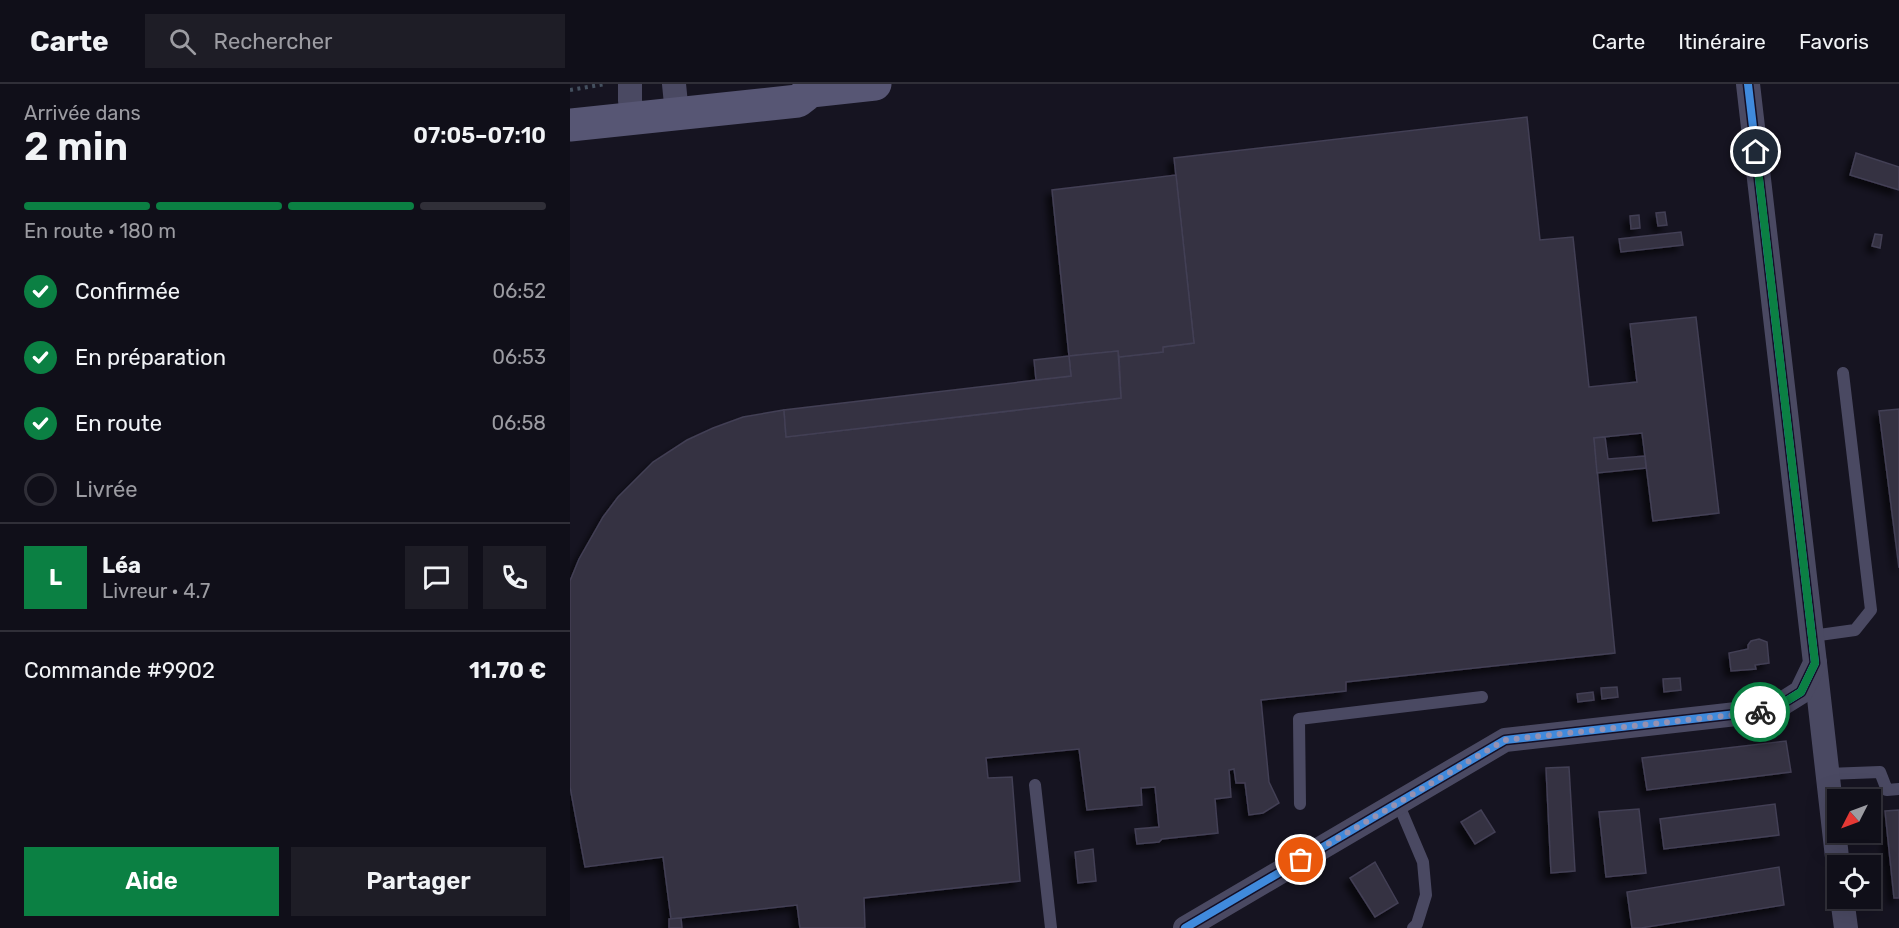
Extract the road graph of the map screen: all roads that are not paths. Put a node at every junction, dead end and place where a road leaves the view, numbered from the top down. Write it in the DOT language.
graph roads {
  1 [pos="760,84"];
  2 [pos="875,84"];
  3 [pos="1748,84"];
  4 [pos="803,88"];
  5 [pos="625,97"];
  6 [pos="675,97"];
  7 [pos="570,107"];
  8 [pos="570,125"];
  9 [pos="1843,373"];
  10 [pos="1812,636"];
  11 [pos="1815,663"];
  12 [pos="1482,697"];
  13 [pos="1827,774"];
  14 [pos="1035,785"];
  15 [pos="1899,789"];
  16 [pos="1398,802"];
  17 [pos="1300,804"];
  18 [pos="1837,855"];
  19 [pos="1843,909"];
  20 [pos="1051,928"];
  21 [pos="1185,928"];
  22 [pos="1413,928"];
  23 [pos="1846,928"];
  1 -- 6 [label="main road"];
  2 -- 4 [label="main road"];
  3 -- 10 [label="street"];
  4 -- 6 [label="main road"];
  5 -- 6 [label="main road"];
  5 -- 7 [label="main road"];
  5 -- 8 [label="main road"];
  9 -- 10 [label="lane"];
  10 -- 11 [label="street"];
  11 -- 13 [label="street"];
  11 -- 16 [label="street"];
  12 -- 17 [label="lane"];
  13 -- 15 [label="lane"];
  13 -- 18 [label="street"];
  14 -- 20 [label="lane"];
  16 -- 21 [label="street"];
  16 -- 22 [label="lane"];
  19 -- 23 [label="street"];
}
